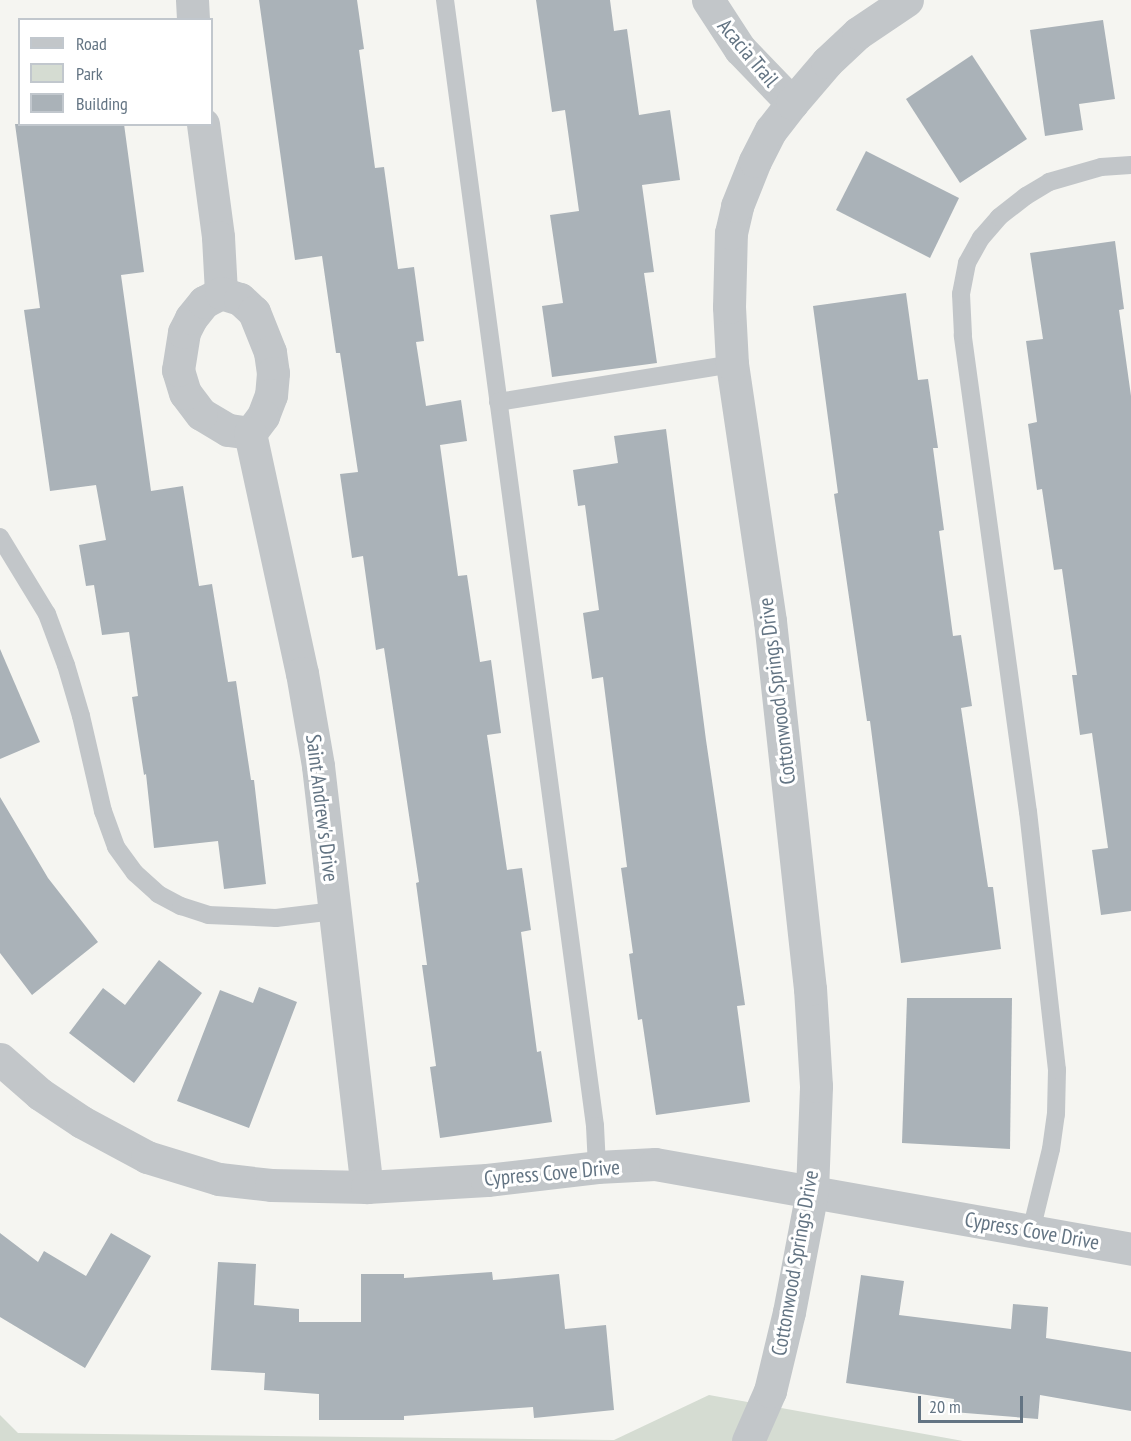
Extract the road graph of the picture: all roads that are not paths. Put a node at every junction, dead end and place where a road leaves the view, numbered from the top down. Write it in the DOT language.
graph roads {
  1 [pos="192,0"];
  2 [pos="445,0"];
  3 [pos="708,0"];
  4 [pos="907,0"];
  5 [pos="193,18"];
  6 [pos="792,103"];
  7 [pos="203,126"];
  8 [pos="1131,165"];
  9 [pos="221,293"];
  10 [pos="732,364"];
  11 [pos="498,402"];
  12 [pos="250,433"];
  13 [pos="0,537"];
  14 [pos="335,911"];
  15 [pos="0,1059"];
  16 [pos="597,1167"];
  17 [pos="367,1187"];
  18 [pos="812,1191"];
  19 [pos="1031,1231"];
  20 [pos="1131,1249"];
  21 [pos="748,1441"];
  1 -- 5 [label="street"];
  2 -- 11 [label="lane"];
  3 -- 6 [label="street, Acacia Trail"];
  4 -- 6 [label="street, Cottonwood Springs Drive"];
  6 -- 10 [label="street, Cottonwood Springs Drive"];
  7 -- 9 [label="street"];
  8 -- 19 [label="lane"];
  9 -- 12 [label="street"];
  9 -- 12 [label="street"];
  10 -- 11 [label="lane"];
  10 -- 18 [label="street, Cottonwood Springs Drive"];
  11 -- 16 [label="lane"];
  12 -- 14 [label="street, Saint Andrew's Drive"];
  13 -- 14 [label="lane"];
  14 -- 17 [label="street, Saint Andrew's Drive"];
  15 -- 17 [label="street, Cypress Cove Drive"];
  16 -- 17 [label="street, Cypress Cove Drive"];
  16 -- 18 [label="street, Cypress Cove Drive"];
  18 -- 19 [label="street, Cypress Cove Drive"];
  18 -- 21 [label="street, Cottonwood Springs Drive"];
  19 -- 20 [label="street, Cypress Cove Drive"];
}
